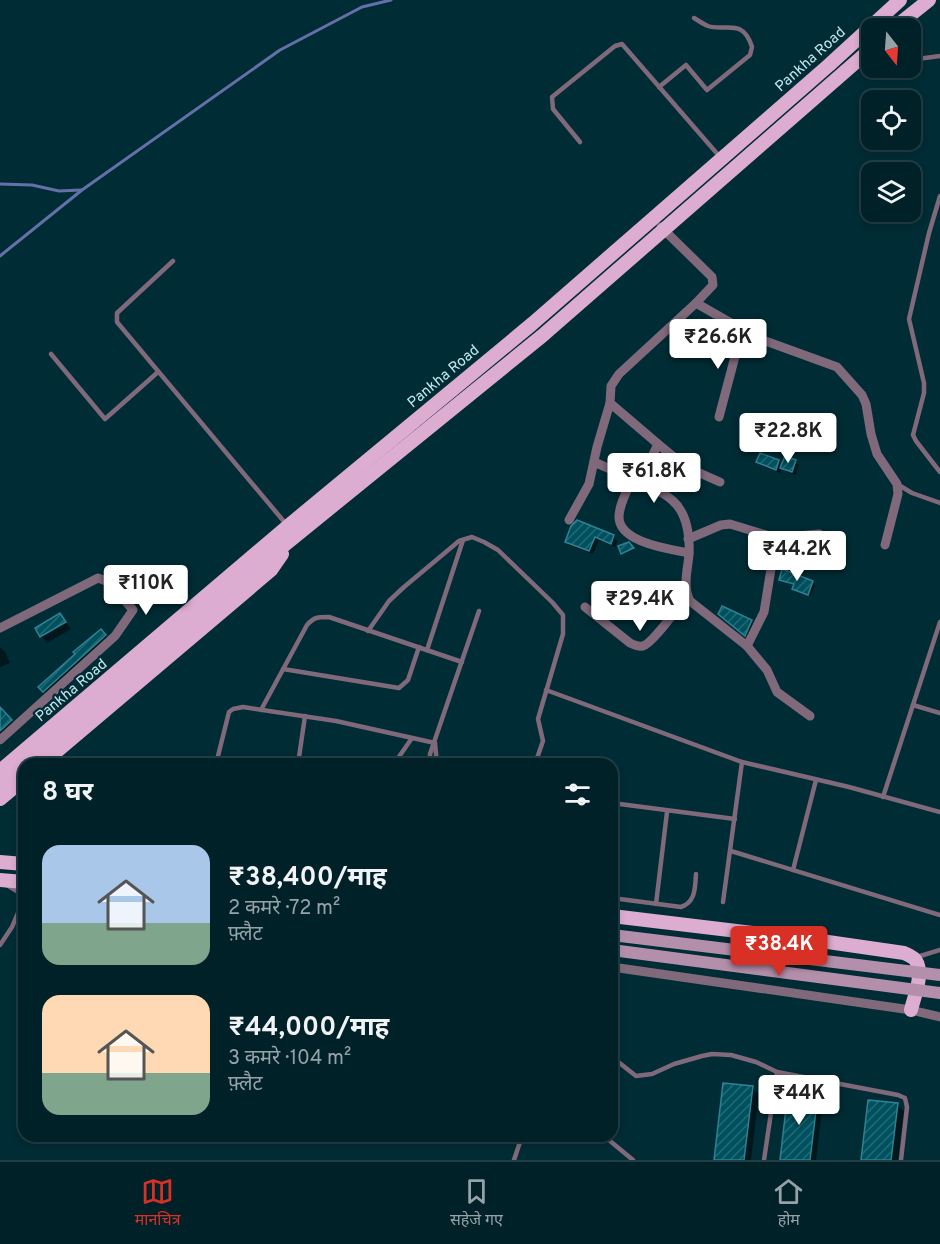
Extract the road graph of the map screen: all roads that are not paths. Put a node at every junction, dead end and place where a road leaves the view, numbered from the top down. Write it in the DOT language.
graph roads {
  1 [pos="900,0"];
  2 [pos="929,0"];
  3 [pos="694,18"];
  4 [pos="906,18"];
  5 [pos="940,56"];
  6 [pos="921,59"];
  7 [pos="861,60"];
  8 [pos="659,87"];
  9 [pos="580,142"];
  10 [pos="722,159"];
  11 [pos="940,196"];
  12 [pos="654,218"];
  13 [pos="664,230"];
  14 [pos="172,261"];
  15 [pos="696,303"];
  16 [pos="742,330"];
  17 [pos="51,354"];
  18 [pos="158,372"];
  19 [pos="610,403"];
  20 [pos="719,417"];
  21 [pos="658,444"];
  22 [pos="594,462"];
  23 [pos="940,472"];
  24 [pos="637,480"];
  25 [pos="720,482"];
  26 [pos="897,483"];
  27 [pos="940,503"];
  28 [pos="569,520"];
  29 [pos="288,526"];
  30 [pos="819,534"];
  31 [pos="776,538"];
  32 [pos="688,539"];
  33 [pos="292,540"];
  34 [pos="463,540"];
  35 [pos="885,545"];
  36 [pos="689,553"];
  37 [pos="687,595"];
  38 [pos="585,607"];
  39 [pos="479,611"];
  40 [pos="940,622"];
  41 [pos="0,628"];
  42 [pos="368,631"];
  43 [pos="747,646"];
  44 [pos="418,647"];
  45 [pos="427,650"];
  46 [pos="462,662"];
  47 [pos="283,669"];
  48 [pos="546,690"];
  49 [pos="913,705"];
  50 [pos="261,710"];
  51 [pos="940,713"];
  52 [pos="305,716"];
  53 [pos="810,716"];
  54 [pos="412,738"];
  55 [pos="0,740"];
  56 [pos="435,743"];
  57 [pos="35,758"];
  58 [pos="49,758"];
  59 [pos="218,758"];
  60 [pos="299,758"];
  61 [pos="398,758"];
  62 [pos="430,758"];
  63 [pos="436,758"];
  64 [pos="537,758"];
  65 [pos="742,762"];
  66 [pos="0,771"];
  67 [pos="18,772"];
  68 [pos="816,780"];
  69 [pos="18,784"];
  70 [pos="0,787"];
  71 [pos="883,797"];
  72 [pos="0,799"];
  73 [pos="618,804"];
  74 [pos="667,812"];
  75 [pos="940,812"];
  76 [pos="735,819"];
  77 [pos="0,851"];
  78 [pos="730,851"];
  79 [pos="0,862"];
  80 [pos="18,863"];
  81 [pos="18,864"];
  82 [pos="793,870"];
  83 [pos="696,874"];
  84 [pos="1,880"];
  85 [pos="18,881"];
  86 [pos="18,890"];
  87 [pos="618,899"];
  88 [pos="723,902"];
  89 [pos="656,904"];
  90 [pos="18,913"];
  91 [pos="940,915"];
  92 [pos="618,917"];
  93 [pos="618,936"];
  94 [pos="0,945"];
  95 [pos="940,950"];
  96 [pos="618,951"];
  97 [pos="913,958"];
  98 [pos="618,968"];
  99 [pos="940,975"];
  100 [pos="940,993"];
  101 [pos="911,1010"];
  102 [pos="940,1017"];
  103 [pos="618,1062"];
  104 [pos="777,1072"];
  105 [pos="519,1142"];
  106 [pos="611,1142"];
  107 [pos="514,1160"];
  108 [pos="633,1160"];
  109 [pos="765,1160"];
  110 [pos="901,1160"];
  1 -- 10 [label="main road, Pankha Road"];
  2 -- 4 [label="main road"];
  3 -- 8 [label="lane"];
  5 -- 6 [label="lane"];
  7 -- 13 [label="main road, Pankha Road"];
  8 -- 9 [label="lane"];
  8 -- 10 [label="lane"];
  10 -- 12 [label="main road, Pankha Road"];
  11 -- 23 [label="lane"];
  12 -- 13 [label="street"];
  12 -- 29 [label="main road, Pankha Road"];
  13 -- 15 [label="street"];
  13 -- 33 [label="main road, Pankha Road"];
  14 -- 18 [label="lane"];
  15 -- 16 [label="street"];
  15 -- 19 [label="street"];
  16 -- 20 [label="street"];
  16 -- 26 [label="street"];
  17 -- 18 [label="lane"];
  18 -- 29 [label="lane"];
  19 -- 21 [label="street"];
  19 -- 22 [label="street"];
  21 -- 24 [label="street"];
  21 -- 25 [label="street"];
  22 -- 24 [label="street"];
  22 -- 28 [label="street"];
  24 -- 32 [label="street"];
  24 -- 36 [label="street"];
  26 -- 27 [label="lane"];
  26 -- 35 [label="street"];
  29 -- 66 [label="main road, Pankha Road"];
  30 -- 31 [label="street"];
  31 -- 32 [label="street"];
  31 -- 43 [label="street"];
  32 -- 36 [label="street"];
  33 -- 57 [label="main road"];
  33 -- 58 [label="main road"];
  34 -- 42 [label="lane"];
  34 -- 45 [label="lane"];
  34 -- 48 [label="lane"];
  36 -- 37 [label="street"];
  37 -- 38 [label="street"];
  37 -- 43 [label="street"];
  39 -- 46 [label="lane"];
  40 -- 49 [label="lane"];
  41 -- 55 [label="street"];
  42 -- 44 [label="lane"];
  42 -- 47 [label="lane"];
  43 -- 53 [label="street"];
  44 -- 45 [label="lane"];
  44 -- 47 [label="lane"];
  45 -- 46 [label="lane"];
  46 -- 56 [label="lane"];
  47 -- 50 [label="lane"];
  48 -- 64 [label="lane"];
  48 -- 65 [label="lane"];
  49 -- 51 [label="lane"];
  49 -- 71 [label="lane"];
  50 -- 52 [label="lane"];
  50 -- 59 [label="lane"];
  52 -- 54 [label="lane"];
  52 -- 60 [label="lane"];
  54 -- 56 [label="lane"];
  54 -- 61 [label="lane"];
  56 -- 62 [label="lane"];
  56 -- 63 [label="lane"];
  65 -- 68 [label="lane"];
  65 -- 76 [label="lane"];
  67 -- 70 [label="main road"];
  68 -- 71 [label="lane"];
  68 -- 82 [label="lane"];
  69 -- 72 [label="main road"];
  71 -- 75 [label="lane"];
  73 -- 74 [label="lane"];
  74 -- 76 [label="lane"];
  74 -- 89 [label="lane"];
  76 -- 78 [label="lane"];
  77 -- 80 [label="main road"];
  78 -- 82 [label="lane"];
  78 -- 88 [label="lane"];
  79 -- 81 [label="main road"];
  82 -- 91 [label="lane"];
  83 -- 89 [label="lane"];
  84 -- 85 [label="main road"];
  84 -- 86 [label="street"];
  87 -- 89 [label="lane"];
  90 -- 94 [label="lane"];
  92 -- 97 [label="main road"];
  93 -- 99 [label="main road, bridge"];
  95 -- 97 [label="lane"];
  96 -- 100 [label="main road, bridge"];
  97 -- 101 [label="main road"];
  98 -- 101 [label="street"];
  101 -- 102 [label="street"];
  103 -- 104 [label="lane"];
  104 -- 109 [label="lane"];
  104 -- 110 [label="lane"];
  105 -- 107 [label="lane"];
  106 -- 108 [label="lane"];
}
